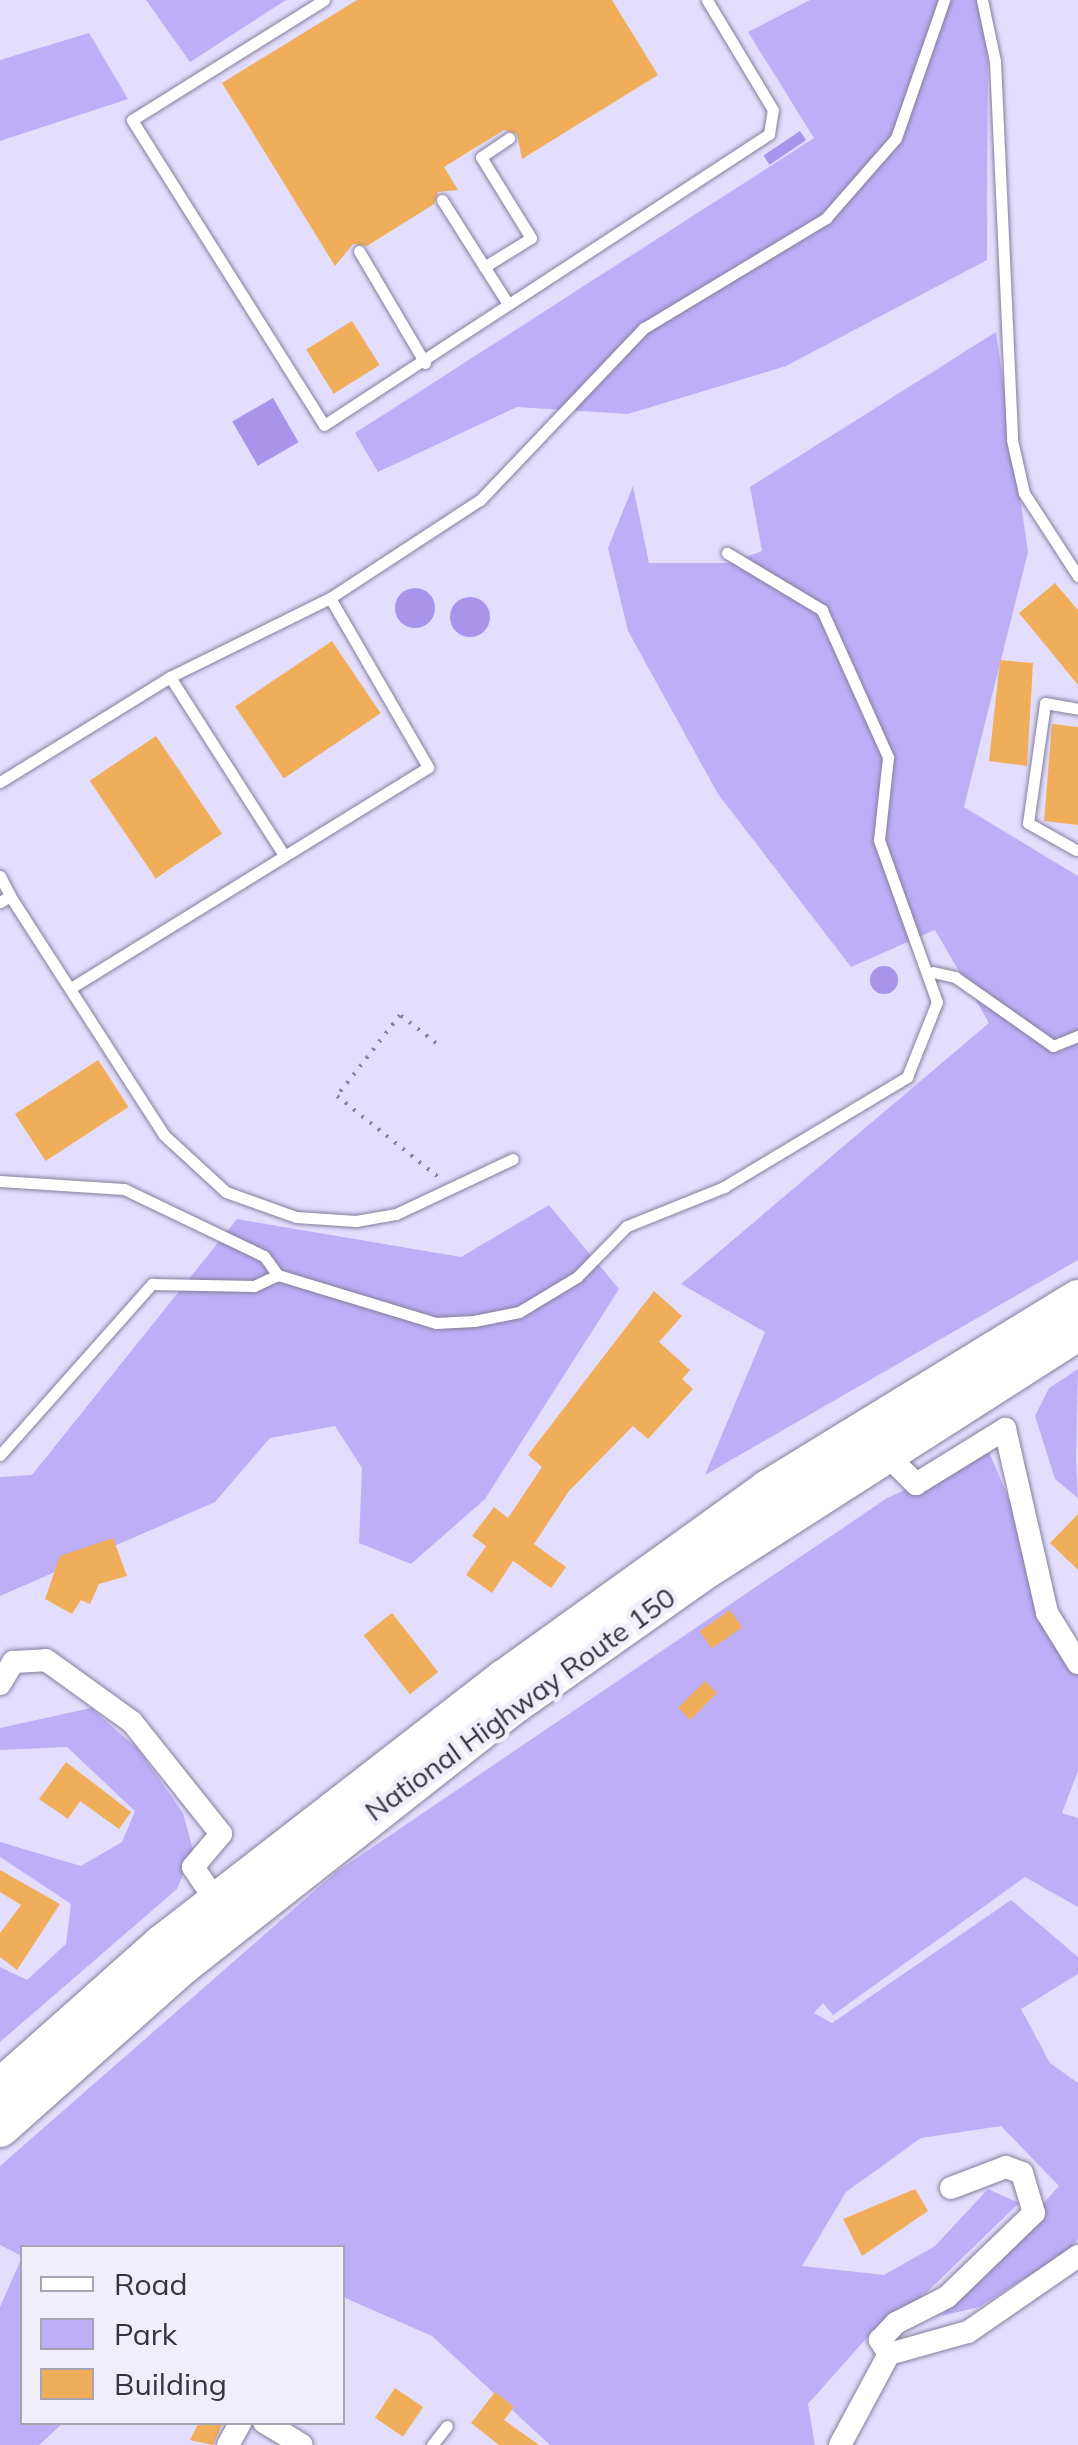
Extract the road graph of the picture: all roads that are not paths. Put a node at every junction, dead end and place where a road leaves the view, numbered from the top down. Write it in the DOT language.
graph roads {
  1 [pos="324,0"];
  2 [pos="708,0"];
  3 [pos="944,0"];
  4 [pos="982,0"];
  5 [pos="509,138"];
  6 [pos="442,200"];
  7 [pos="358,251"];
  8 [pos="484,268"];
  9 [pos="506,301"];
  10 [pos="425,363"];
  11 [pos="727,552"];
  12 [pos="1078,576"];
  13 [pos="330,598"];
  14 [pos="170,677"];
  15 [pos="1078,709"];
  16 [pos="0,782"];
  17 [pos="1076,850"];
  18 [pos="283,854"];
  19 [pos="0,876"];
  20 [pos="5,899"];
  21 [pos="933,972"];
  22 [pos="74,986"];
  23 [pos="1078,1036"];
  24 [pos="512,1160"];
  25 [pos="0,1182"];
  26 [pos="278,1274"];
  27 [pos="1078,1298"];
  28 [pos="1078,1332"];
  29 [pos="0,1454"];
  30 [pos="884,1454"];
  31 [pos="1078,1662"];
  32 [pos="0,1684"];
  33 [pos="216,1901"];
  34 [pos="0,2088"];
  35 [pos="0,2128"];
  36 [pos="950,2188"];
  37 [pos="1076,2266"];
  38 [pos="889,2354"];
  39 [pos="269,2425"];
  40 [pos="447,2426"];
  41 [pos="302,2445"];
  42 [pos="432,2445"];
  43 [pos="840,2445"];
  1 -- 10 [label="lane"];
  2 -- 9 [label="lane"];
  3 -- 13 [label="lane"];
  4 -- 12 [label="lane"];
  5 -- 8 [label="lane"];
  6 -- 8 [label="lane"];
  7 -- 10 [label="lane"];
  8 -- 9 [label="lane"];
  9 -- 10 [label="lane"];
  11 -- 21 [label="lane"];
  13 -- 14 [label="lane"];
  13 -- 18 [label="lane"];
  14 -- 16 [label="lane"];
  14 -- 18 [label="lane"];
  15 -- 17 [label="lane"];
  18 -- 22 [label="lane"];
  19 -- 20 [label="lane"];
  20 -- 22 [label="lane"];
  21 -- 23 [label="lane"];
  21 -- 26 [label="lane"];
  22 -- 24 [label="lane"];
  25 -- 26 [label="lane"];
  26 -- 29 [label="lane"];
  27 -- 33 [label="highway, National Highway Route 150"];
  28 -- 30 [label="highway, National Highway Route 150"];
  30 -- 31 [label="street"];
  30 -- 35 [label="highway, National Highway Route 150"];
  32 -- 33 [label="street"];
  33 -- 34 [label="highway, National Highway Route 150"];
  36 -- 38 [label="street"];
  37 -- 38 [label="street"];
  38 -- 43 [label="street"];
  39 -- 41 [label="street"];
  40 -- 42 [label="lane"];
}
